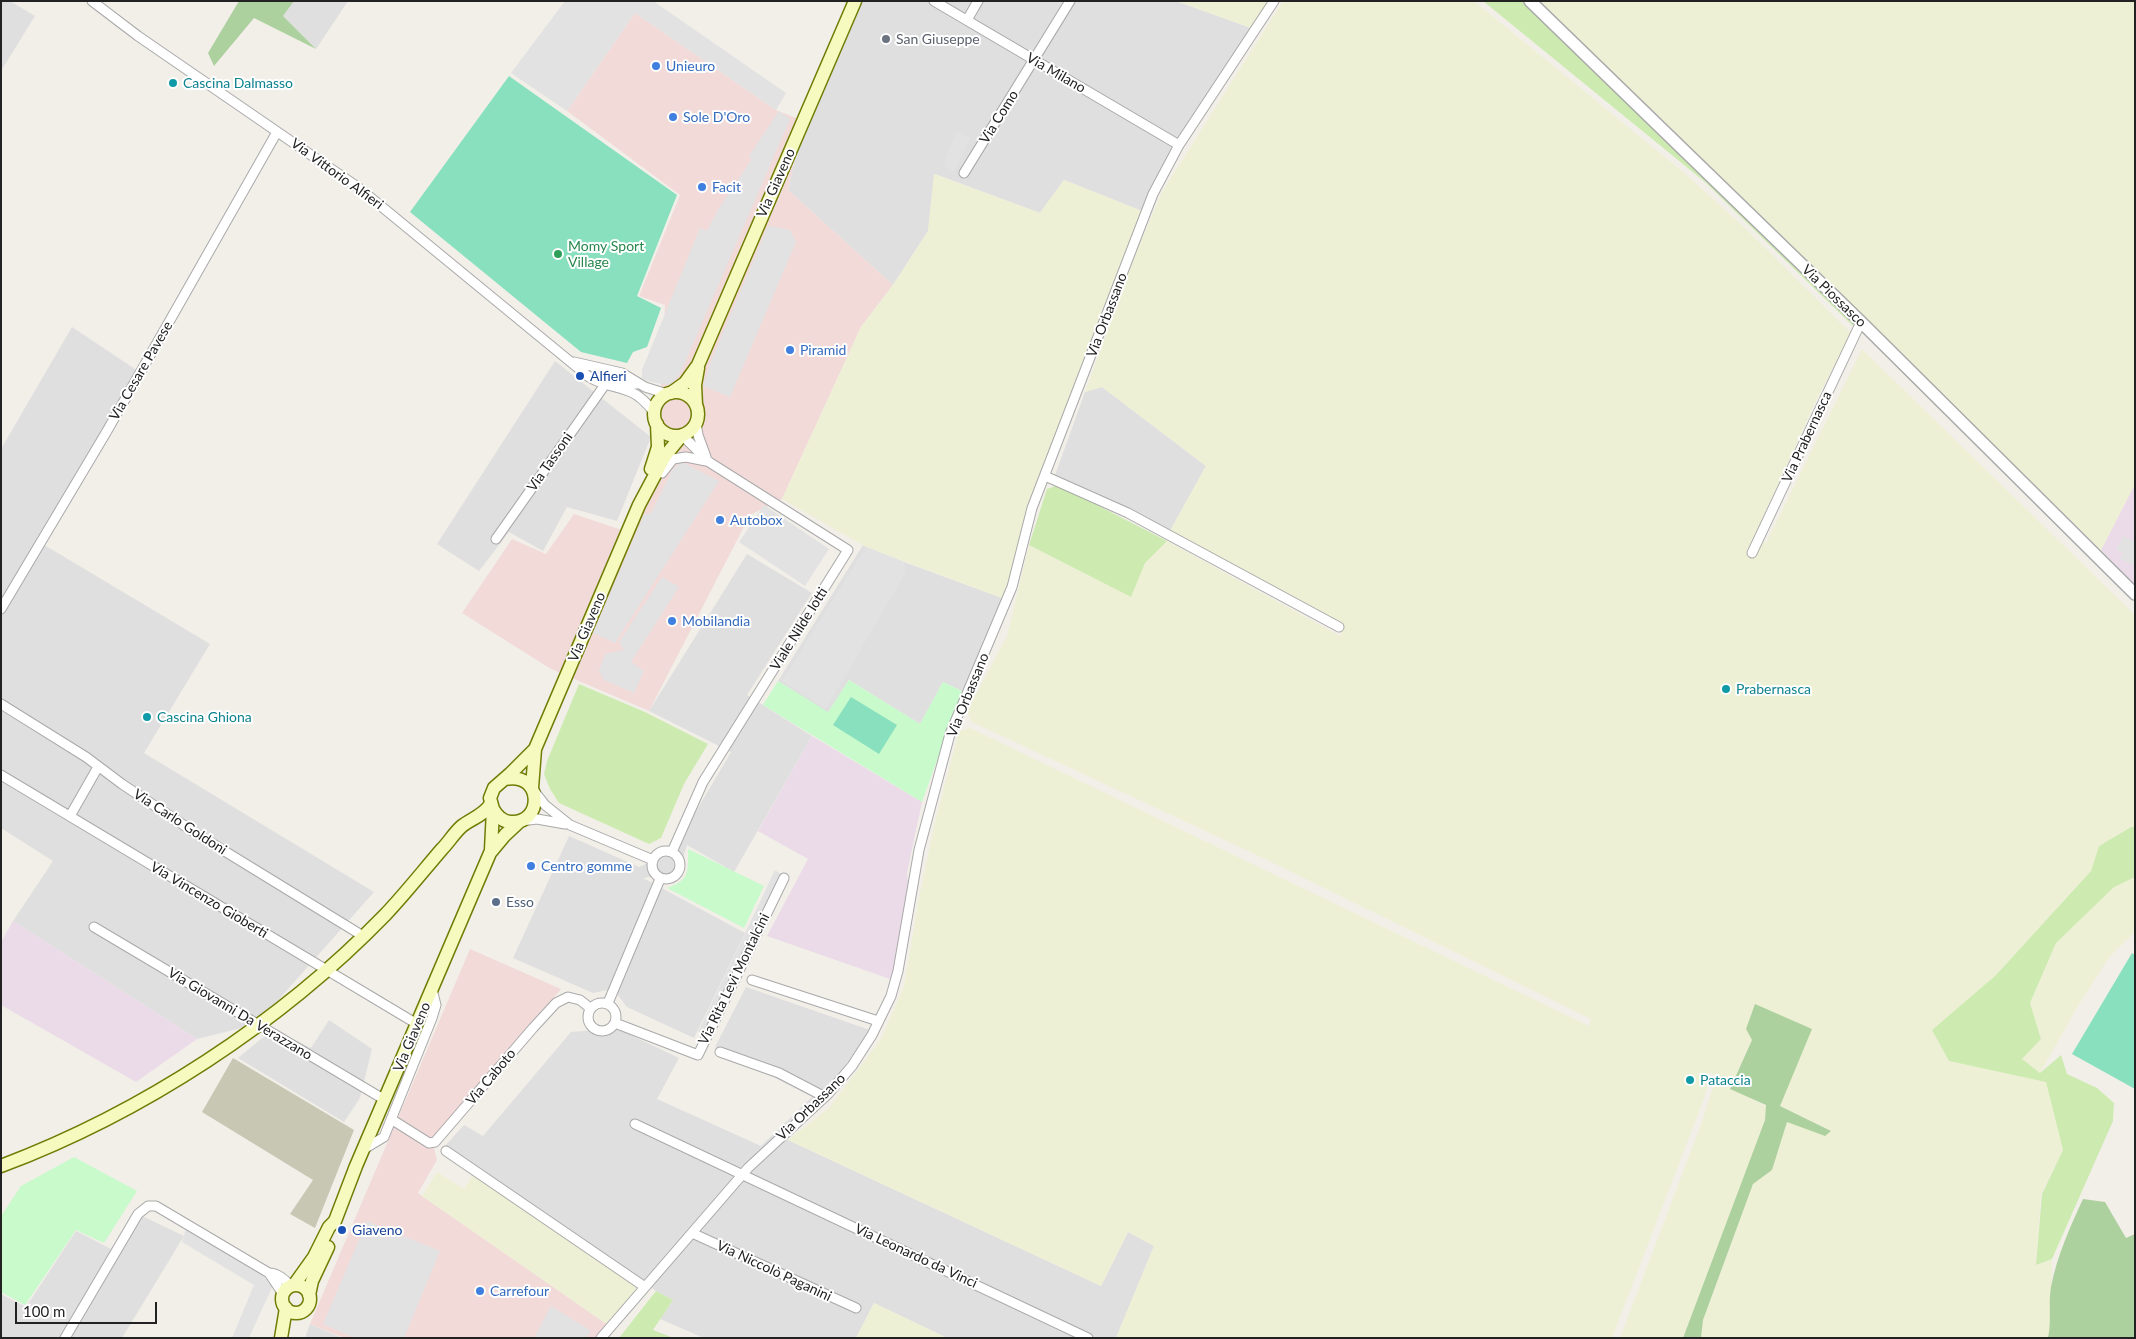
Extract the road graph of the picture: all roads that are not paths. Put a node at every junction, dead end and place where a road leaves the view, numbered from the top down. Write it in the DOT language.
graph roads {
  1 [pos="92,1"];
  2 [pos="855,1"];
  3 [pos="934,1"];
  4 [pos="978,1"];
  5 [pos="1070,1"];
  6 [pos="1274,1"];
  7 [pos="1530,1"];
  8 [pos="967,20"];
  9 [pos="1035,60"];
  10 [pos="277,132"];
  11 [pos="1179,145"];
  12 [pos="964,173"];
  13 [pos="1861,322"];
  14 [pos="571,361"];
  15 [pos="698,365"];
  16 [pos="637,384"];
  17 [pos="604,386"];
  18 [pos="669,394"];
  19 [pos="696,405"];
  20 [pos="656,419"];
  21 [pos="696,423"];
  22 [pos="682,435"];
  23 [pos="709,462"];
  24 [pos="1045,476"];
  25 [pos="640,504"];
  26 [pos="496,539"];
  27 [pos="1752,553"];
  28 [pos="2135,594"];
  29 [pos="1,609"];
  30 [pos="1338,627"];
  31 [pos="1,704"];
  32 [pos="535,749"];
  33 [pos="98,768"];
  34 [pos="1,775"];
  35 [pos="505,778"];
  36 [pos="532,788"];
  37 [pos="492,806"];
  38 [pos="70,816"];
  39 [pos="520,821"];
  40 [pos="570,825"];
  41 [pos="672,852"];
  42 [pos="490,853"];
  43 [pos="653,860"];
  44 [pos="784,878"];
  45 [pos="660,879"];
  46 [pos="94,927"];
  47 [pos="363,936"];
  48 [pos="326,970"];
  49 [pos="752,980"];
  50 [pos="432,989"];
  51 [pos="608,1004"];
  52 [pos="590,1008"];
  53 [pos="878,1021"];
  54 [pos="615,1023"];
  55 [pos="257,1024"];
  56 [pos="417,1024"];
  57 [pos="720,1052"];
  58 [pos="825,1097"];
  59 [pos="385,1100"];
  60 [pos="391,1119"];
  61 [pos="635,1124"];
  62 [pos="364,1149"];
  63 [pos="446,1151"];
  64 [pos="1,1166"];
  65 [pos="743,1174"];
  66 [pos="335,1221"];
  67 [pos="692,1233"];
  68 [pos="645,1287"];
  69 [pos="289,1288"];
  70 [pos="309,1295"];
  71 [pos="286,1308"];
  72 [pos="856,1308"];
  73 [pos="301,1312"];
  74 [pos="65,1338"];
  75 [pos="281,1338"];
  76 [pos="288,1338"];
  77 [pos="601,1338"];
  78 [pos="1088,1338"];
  1 -- 10 [label="street, Via Vittorio Alfieri"];
  2 -- 15 [label="main road, Via Giaveno"];
  3 -- 8 [label="street, Via Milano"];
  4 -- 8 [label="street"];
  5 -- 9 [label="street, Via Como"];
  6 -- 11 [label="street, Via Orbassano"];
  7 -- 13 [label="street, Via Piossasco"];
  8 -- 9 [label="street, Via Milano"];
  9 -- 11 [label="street, Via Milano"];
  9 -- 12 [label="street, Via Como"];
  10 -- 14 [label="street, Via Vittorio Alfieri"];
  10 -- 29 [label="street, Via Cesare Pavese"];
  11 -- 24 [label="street, Via Orbassano"];
  13 -- 27 [label="street, Via Prabernasca"];
  13 -- 28 [label="street, Via Piossasco"];
  14 -- 16 [label="street, Via Vittorio Alfieri"];
  14 -- 17 [label="street, Via Vittorio Alfieri"];
  15 -- 18 [label="main road, Via Giaveno"];
  15 -- 19 [label="main road, Via Giaveno"];
  16 -- 17 [label="street, Via Vittorio Alfieri"];
  16 -- 18 [label="street, Via Vittorio Alfieri"];
  17 -- 20 [label="street, Via Vittorio Alfieri"];
  17 -- 26 [label="street, Via Tassoni"];
  18 -- 19 [label="main road"];
  18 -- 20 [label="main road, Via Giaveno"];
  19 -- 21 [label="main road, Via Giaveno"];
  20 -- 22 [label="main road"];
  20 -- 25 [label="main road, Via Giaveno"];
  21 -- 22 [label="main road, Via Giaveno"];
  21 -- 23 [label="street"];
  22 -- 23 [label="street"];
  22 -- 25 [label="main road, Via Giaveno"];
  23 -- 25 [label="street, Via Giaveno"];
  23 -- 41 [label="street, Viale Nilde Iotti"];
  24 -- 30 [label="street"];
  24 -- 53 [label="street, Via Orbassano"];
  25 -- 32 [label="main road, Via Giaveno"];
  31 -- 33 [label="street, Via Carlo Goldoni"];
  32 -- 35 [label="main road, Via Giaveno"];
  32 -- 36 [label="main road, Via Giaveno"];
  33 -- 38 [label="street"];
  33 -- 47 [label="street, Via Carlo Goldoni"];
  34 -- 38 [label="street, Via Vincenzo Gioberti"];
  35 -- 36 [label="main road"];
  35 -- 37 [label="main road, Via Giaveno"];
  36 -- 39 [label="main road, Via Giaveno"];
  36 -- 40 [label="street"];
  37 -- 39 [label="main road"];
  37 -- 42 [label="main road, Via Giaveno"];
  37 -- 47 [label="main road"];
  38 -- 48 [label="street, Via Vincenzo Gioberti"];
  39 -- 40 [label="street"];
  39 -- 42 [label="main road, Via Giaveno"];
  40 -- 43 [label="street"];
  41 -- 43 [label="street"];
  41 -- 45 [label="street"];
  42 -- 50 [label="main road, Via Giaveno"];
  43 -- 45 [label="street"];
  44 -- 54 [label="street, Via Rita Levi Montalcini"];
  45 -- 51 [label="street"];
  46 -- 55 [label="street, Via Giovanni Da Verazzano"];
  47 -- 48 [label="main road"];
  48 -- 55 [label="main road"];
  48 -- 56 [label="street, Via Vincenzo Gioberti"];
  49 -- 53 [label="street"];
  50 -- 56 [label="main road, Via Giaveno"];
  50 -- 60 [label="street"];
  51 -- 52 [label="street"];
  51 -- 54 [label="street"];
  52 -- 54 [label="street"];
  52 -- 60 [label="street, Via Caboto"];
  53 -- 58 [label="street, Via Orbassano"];
  55 -- 59 [label="street, Via Giovanni Da Verazzano"];
  55 -- 64 [label="main road"];
  56 -- 59 [label="main road, Via Giaveno"];
  57 -- 58 [label="street"];
  58 -- 65 [label="street, Via Orbassano"];
  59 -- 62 [label="main road, Via Giaveno"];
  60 -- 62 [label="street"];
  61 -- 65 [label="street, Via Leonardo da Vinci"];
  62 -- 66 [label="main road, Via Giaveno"];
  63 -- 68 [label="street"];
  65 -- 67 [label="street, Via Orbassano"];
  65 -- 78 [label="street, Via Leonardo da Vinci"];
  66 -- 69 [label="main road, Via Giaveno"];
  66 -- 70 [label="main road, Via Giaveno"];
  67 -- 68 [label="street, Via Orbassano"];
  67 -- 72 [label="street, Via Niccolò Paganini"];
  68 -- 77 [label="street, Via Orbassano"];
  69 -- 70 [label="main road"];
  69 -- 71 [label="main road"];
  69 -- 74 [label="street"];
  70 -- 73 [label="main road"];
  71 -- 73 [label="main road"];
  71 -- 75 [label="main road"];
  73 -- 76 [label="main road"];
}
